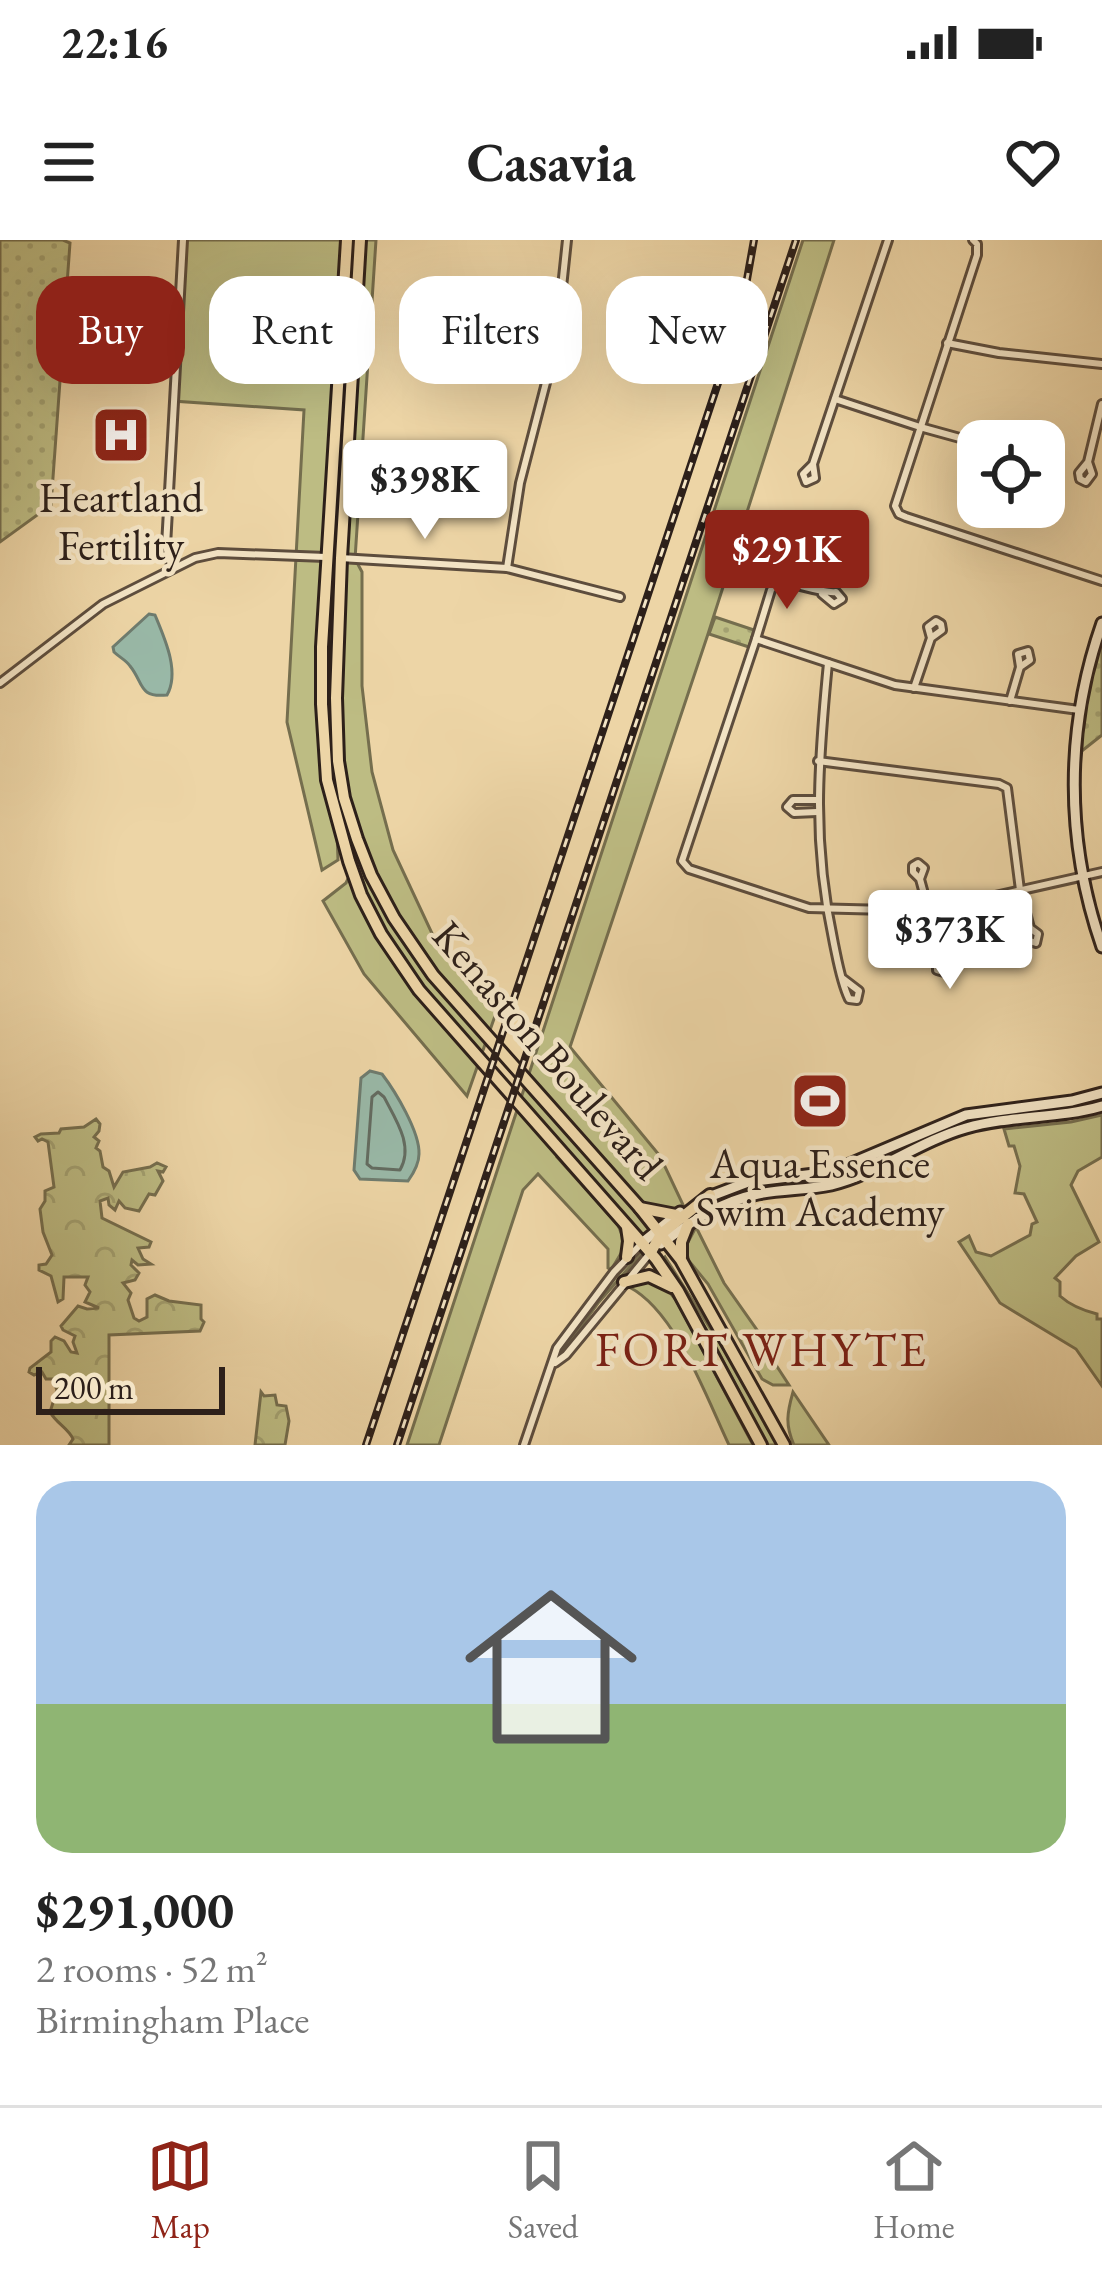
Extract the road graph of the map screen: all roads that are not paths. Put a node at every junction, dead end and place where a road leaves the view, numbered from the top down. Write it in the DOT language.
graph roads {
  1 [pos="182,240"];
  2 [pos="347,240"];
  3 [pos="360,240"];
  4 [pos="567,240"];
  5 [pos="888,240"];
  6 [pos="973,240"];
  7 [pos="947,344"];
  8 [pos="1102,364"];
  9 [pos="836,399"];
  10 [pos="1102,404"];
  11 [pos="920,428"];
  12 [pos="957,436"];
  13 [pos="1088,462"];
  14 [pos="813,464"];
  15 [pos="334,558"];
  16 [pos="507,568"];
  17 [pos="172,569"];
  18 [pos="1102,581"];
  19 [pos="822,594"];
  20 [pos="620,597"];
  21 [pos="1102,622"];
  22 [pos="931,638"];
  23 [pos="756,639"];
  24 [pos="828,663"];
  25 [pos="1020,667"];
  26 [pos="0,683"];
  27 [pos="914,688"];
  28 [pos="1010,701"];
  29 [pos="1079,710"];
  30 [pos="818,761"];
  31 [pos="817,800"];
  32 [pos="817,812"];
  33 [pos="1102,872"];
  34 [pos="1083,877"];
  35 [pos="920,879"];
  36 [pos="1020,890"];
  37 [pos="826,908"];
  38 [pos="928,910"];
  39 [pos="1030,928"];
  40 [pos="1102,947"];
  41 [pos="938,951"];
  42 [pos="842,978"];
  43 [pos="1102,1093"];
  44 [pos="1102,1106"];
  45 [pos="710,1196"];
  46 [pos="640,1208"];
  47 [pos="676,1215"];
  48 [pos="626,1224"];
  49 [pos="688,1224"];
  50 [pos="662,1234"];
  51 [pos="647,1247"];
  52 [pos="627,1257"];
  53 [pos="681,1260"];
  54 [pos="624,1282"];
  55 [pos="678,1291"];
  56 [pos="552,1365"];
  57 [pos="524,1445"];
  58 [pos="761,1445"];
  59 [pos="784,1445"];
  1 -- 17 [label="street"];
  2 -- 15 [label="main road, Kenaston Boulevard"];
  3 -- 15 [label="main road, Kenaston Boulevard"];
  4 -- 16 [label="street"];
  5 -- 9 [label="street"];
  6 -- 7 [label="street"];
  7 -- 8 [label="street"];
  7 -- 11 [label="street"];
  9 -- 11 [label="street"];
  9 -- 14 [label="street"];
  10 -- 13 [label="street"];
  11 -- 12 [label="street"];
  11 -- 18 [label="street"];
  15 -- 16 [label="street"];
  15 -- 17 [label="street"];
  15 -- 46 [label="main road, Kenaston Boulevard"];
  15 -- 48 [label="main road, Kenaston Boulevard"];
  16 -- 20 [label="street"];
  17 -- 26 [label="street"];
  19 -- 23 [label="street"];
  21 -- 29 [label="street"];
  22 -- 27 [label="street"];
  23 -- 24 [label="street"];
  23 -- 37 [label="street"];
  24 -- 27 [label="street"];
  24 -- 30 [label="street"];
  25 -- 28 [label="street"];
  27 -- 28 [label="street"];
  28 -- 29 [label="street"];
  29 -- 34 [label="street"];
  30 -- 31 [label="street"];
  30 -- 36 [label="street"];
  31 -- 32 [label="street"];
  31 -- 32 [label="street"];
  32 -- 37 [label="street"];
  33 -- 34 [label="street"];
  34 -- 36 [label="street"];
  34 -- 40 [label="street"];
  35 -- 38 [label="street"];
  36 -- 38 [label="street"];
  36 -- 39 [label="street"];
  37 -- 38 [label="street"];
  37 -- 42 [label="street"];
  38 -- 41 [label="street"];
  43 -- 45 [label="street"];
  44 -- 49 [label="street"];
  45 -- 47 [label="street"];
  45 -- 50 [label="main road"];
  46 -- 47 [label="main road"];
  46 -- 50 [label="main road, Kenaston Boulevard"];
  47 -- 50 [label="street"];
  48 -- 51 [label="main road, Kenaston Boulevard"];
  48 -- 52 [label="main road"];
  49 -- 50 [label="street"];
  49 -- 53 [label="main road"];
  50 -- 51 [label="main road"];
  50 -- 53 [label="main road, Kenaston Boulevard"];
  51 -- 52 [label="street"];
  51 -- 54 [label="street"];
  51 -- 55 [label="main road, Kenaston Boulevard"];
  52 -- 56 [label="street"];
  53 -- 59 [label="main road, Kenaston Boulevard"];
  54 -- 55 [label="main road"];
  54 -- 56 [label="street"];
  55 -- 58 [label="main road, Kenaston Boulevard"];
  56 -- 57 [label="street"];
}
